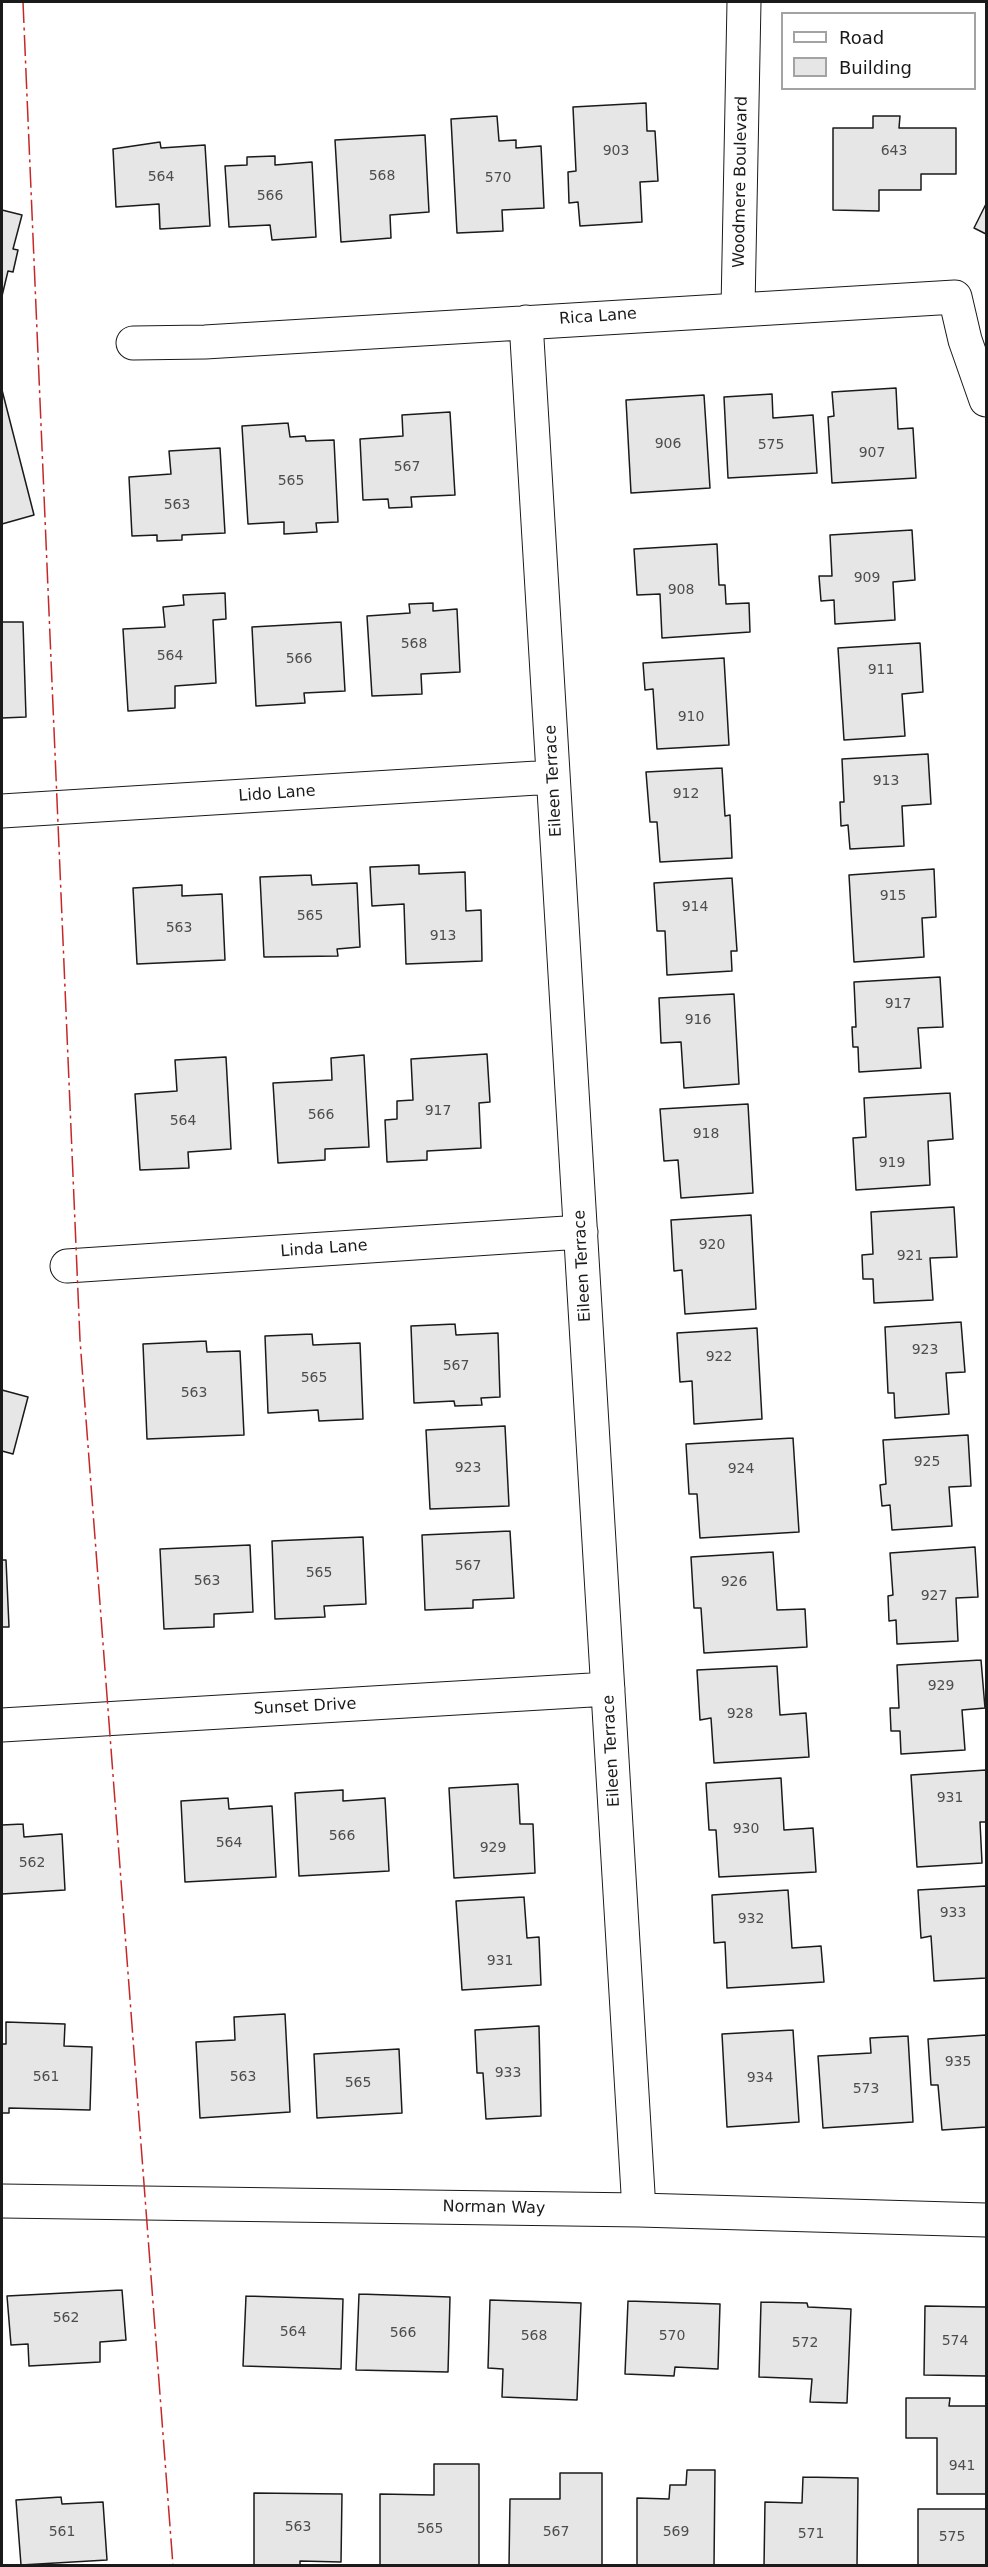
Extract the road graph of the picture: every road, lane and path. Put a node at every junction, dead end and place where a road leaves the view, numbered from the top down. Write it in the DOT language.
graph roads {
  1 [pos="744,2"];
  2 [pos="738,308"];
  3 [pos="526,322"];
  4 [pos="133,342"];
  5 [pos="987,400"];
  6 [pos="553,777"];
  7 [pos="2,811"];
  8 [pos="581,1232"];
  9 [pos="67,1266"];
  10 [pos="608,1689"];
  11 [pos="2,1725"];
  12 [pos="2,2201"];
  13 [pos="639,2210"];
  14 [pos="987,2220"];
  1 -- 2 [label="street, Woodmere Boulevard"];
  2 -- 3 [label="street, Rica Lane"];
  2 -- 5 [label="street, Rica Lane"];
  3 -- 4 [label="street, Rica Lane"];
  3 -- 6 [label="street, Eileen Terrace"];
  6 -- 7 [label="street, Lido Lane"];
  6 -- 8 [label="street, Eileen Terrace"];
  8 -- 9 [label="street, Linda Lane"];
  8 -- 10 [label="street, Eileen Terrace"];
  10 -- 11 [label="street, Sunset Drive"];
  10 -- 13 [label="street, Eileen Terrace"];
  12 -- 13 [label="street, Norman Way"];
  13 -- 14 [label="street, Norman Way"];
}
